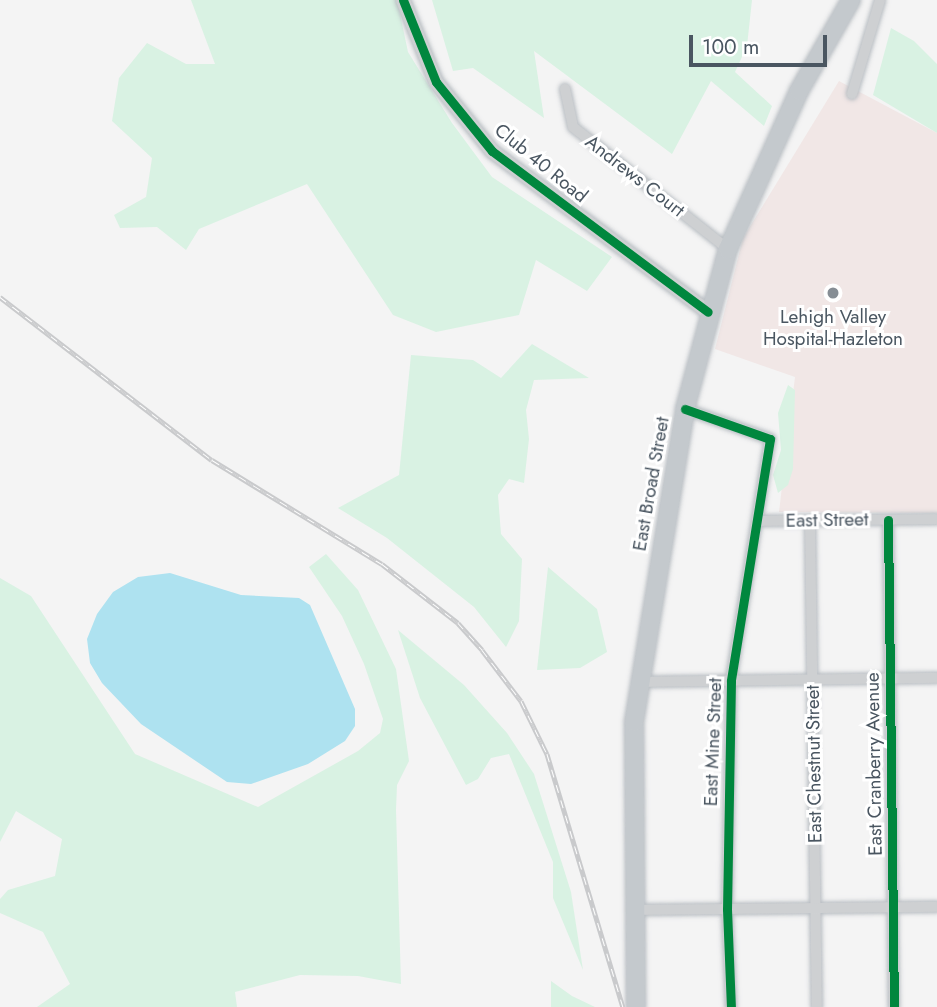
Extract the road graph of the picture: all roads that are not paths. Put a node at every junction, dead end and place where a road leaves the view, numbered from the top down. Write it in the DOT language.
graph roads {
  1 [pos="403,0"];
  2 [pos="850,0"];
  3 [pos="880,0"];
  4 [pos="565,89"];
  5 [pos="852,94"];
  6 [pos="728,249"];
  7 [pos="708,312"];
  8 [pos="685,409"];
  9 [pos="937,519"];
  10 [pos="810,520"];
  11 [pos="888,520"];
  12 [pos="758,521"];
  13 [pos="937,678"];
  14 [pos="890,679"];
  15 [pos="813,680"];
  16 [pos="731,681"];
  17 [pos="638,682"];
  18 [pos="937,907"];
  19 [pos="816,908"];
  20 [pos="893,908"];
  21 [pos="727,909"];
  22 [pos="635,910"];
  23 [pos="636,1007"];
  24 [pos="731,1007"];
  25 [pos="817,1007"];
  26 [pos="894,1007"];
  1 -- 7 [label="street, Club 40 Road"];
  2 -- 6 [label="highway, East Broad Street"];
  3 -- 5 [label="street"];
  4 -- 6 [label="street, Andrews Court"];
  6 -- 7 [label="highway, East Broad Street"];
  7 -- 8 [label="highway, East Broad Street"];
  8 -- 12 [label="street, East Mine Street"];
  8 -- 17 [label="highway, East Broad Street"];
  9 -- 11 [label="street, East Street"];
  10 -- 11 [label="street, East Street"];
  10 -- 12 [label="street, East Street"];
  10 -- 15 [label="street, East Chestnut Street"];
  11 -- 14 [label="street, East Cranberry Avenue"];
  12 -- 16 [label="street, East Mine Street"];
  13 -- 14 [label="street"];
  14 -- 15 [label="street"];
  14 -- 20 [label="street, East Cranberry Avenue"];
  15 -- 16 [label="street"];
  15 -- 19 [label="street, East Chestnut Street"];
  16 -- 17 [label="street"];
  16 -- 21 [label="street, East Mine Street"];
  17 -- 22 [label="highway, East Broad Street"];
  18 -- 20 [label="street"];
  19 -- 20 [label="street"];
  19 -- 21 [label="street"];
  19 -- 25 [label="street, East Chestnut Street"];
  20 -- 26 [label="street, East Cranberry Avenue"];
  21 -- 22 [label="street"];
  21 -- 24 [label="street, East Mine Street"];
  22 -- 23 [label="highway, East Broad Street"];
}
